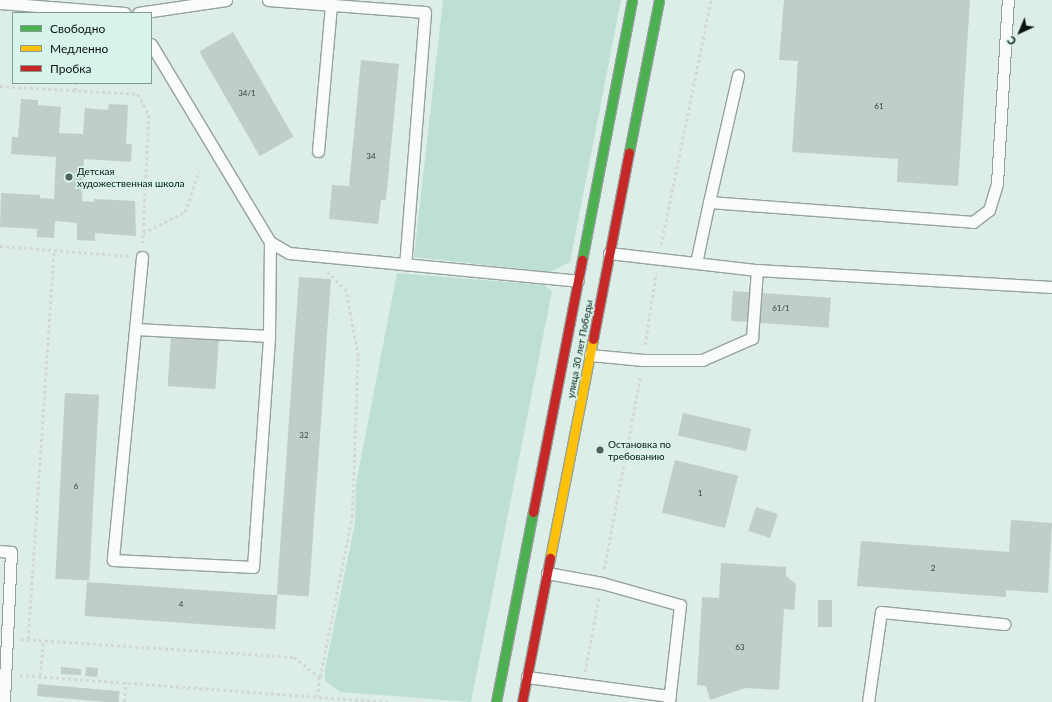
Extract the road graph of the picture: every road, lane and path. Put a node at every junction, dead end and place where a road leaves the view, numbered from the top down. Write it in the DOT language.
graph roads {
  1 [pos="226,0"];
  2 [pos="268,0"];
  3 [pos="632,0"];
  4 [pos="659,0"];
  5 [pos="1008,0"];
  6 [pos="0,3"];
  7 [pos="331,4"];
  8 [pos="112,12"];
  9 [pos="145,12"];
  10 [pos="152,46"];
  11 [pos="738,74"];
  12 [pos="76,84"];
  13 [pos="0,86"];
  14 [pos="75,91"];
  15 [pos="318,151"];
  16 [pos="199,171"];
  17 [pos="709,202"];
  18 [pos="143,233"];
  19 [pos="270,242"];
  20 [pos="0,246"];
  21 [pos="54,250"];
  22 [pos="609,253"];
  23 [pos="314,256"];
  24 [pos="142,257"];
  25 [pos="696,263"];
  26 [pos="405,264"];
  27 [pos="757,270"];
  28 [pos="578,280"];
  29 [pos="1052,288"];
  30 [pos="136,329"];
  31 [pos="269,336"];
  32 [pos="590,354"];
  33 [pos="0,551"];
  34 [pos="547,573"];
  35 [pos="1004,624"];
  36 [pos="7,638"];
  37 [pos="28,639"];
  38 [pos="44,640"];
  39 [pos="5,674"];
  40 [pos="40,676"];
  41 [pos="320,677"];
  42 [pos="527,677"];
  43 [pos="126,682"];
  44 [pos="318,696"];
  45 [pos="669,699"];
  46 [pos="4,702"];
  47 [pos="124,702"];
  48 [pos="388,702"];
  49 [pos="496,702"];
  50 [pos="522,702"];
  51 [pos="868,702"];
  1 -- 9 [label="lane"];
  2 -- 7 [label="lane"];
  3 -- 28 [label="main road"];
  4 -- 22 [label="main road, улица 30 лет Победы"];
  5 -- 17 [label="lane"];
  6 -- 8 [label="lane"];
  7 -- 15 [label="lane"];
  7 -- 26 [label="lane"];
  10 -- 19 [label="lane"];
  11 -- 17 [label="lane"];
  12 -- 14 [label="path"];
  13 -- 14 [label="path"];
  14 -- 18 [label="path"];
  16 -- 18 [label="path"];
  17 -- 25 [label="lane"];
  18 -- 24 [label="path"];
  19 -- 23 [label="lane"];
  19 -- 31 [label="lane"];
  20 -- 21 [label="path"];
  21 -- 24 [label="path"];
  21 -- 37 [label="path"];
  22 -- 25 [label="lane"];
  22 -- 32 [label="main road, улица 30 лет Победы"];
  23 -- 26 [label="lane"];
  23 -- 41 [label="path"];
  24 -- 30 [label="lane"];
  25 -- 27 [label="lane"];
  26 -- 28 [label="lane"];
  27 -- 29 [label="lane"];
  27 -- 32 [label="lane"];
  28 -- 49 [label="main road"];
  30 -- 31 [label="lane"];
  30 -- 31 [label="lane"];
  32 -- 34 [label="main road, улица 30 лет Победы"];
  33 -- 36 [label="lane"];
  34 -- 42 [label="main road, улица 30 лет Победы"];
  34 -- 45 [label="lane"];
  35 -- 51 [label="lane"];
  36 -- 37 [label="path"];
  36 -- 39 [label="lane"];
  37 -- 38 [label="path"];
  38 -- 40 [label="path"];
  38 -- 41 [label="path"];
  39 -- 40 [label="path"];
  39 -- 46 [label="lane"];
  40 -- 43 [label="path"];
  41 -- 44 [label="path"];
  42 -- 45 [label="lane"];
  42 -- 50 [label="main road, улица 30 лет Победы"];
  43 -- 44 [label="path"];
  43 -- 47 [label="path"];
  44 -- 48 [label="path"];
}
